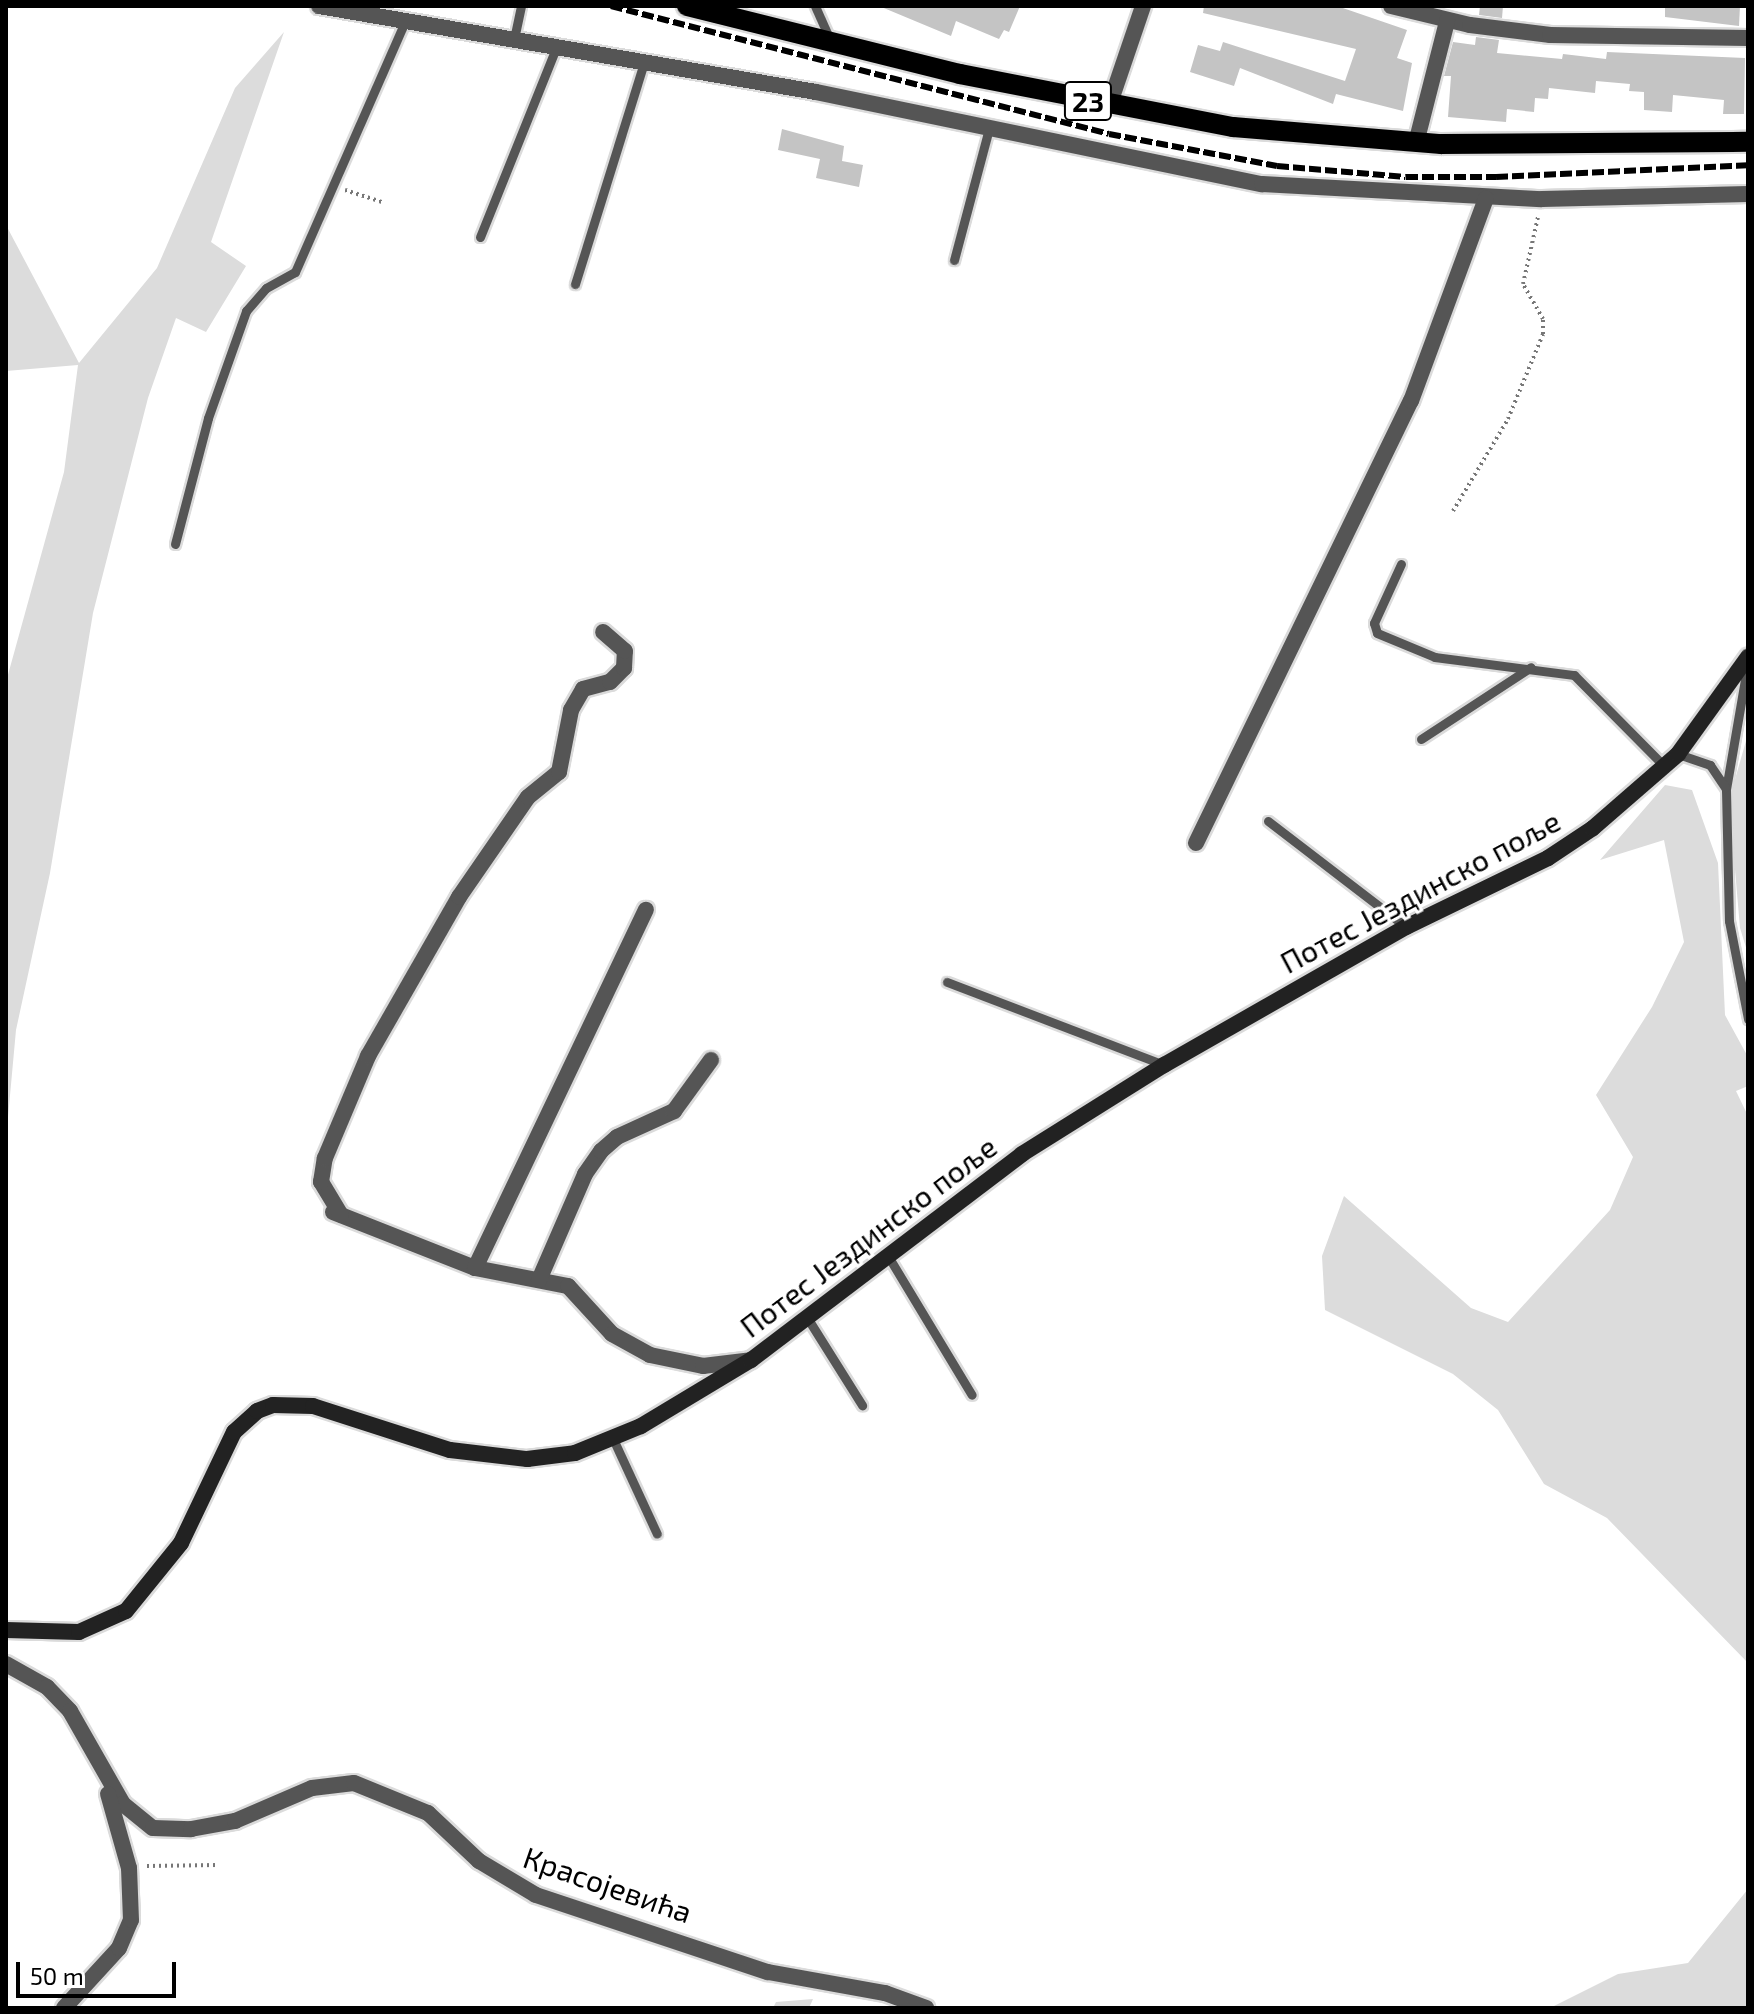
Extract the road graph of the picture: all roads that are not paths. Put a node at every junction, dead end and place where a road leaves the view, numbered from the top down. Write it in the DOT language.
graph roads {
  1 [pos="319,6"];
  2 [pos="521,6"];
  3 [pos="687,6"];
  4 [pos="815,6"];
  5 [pos="1143,6"];
  6 [pos="1391,6"];
  7 [pos="405,21"];
  8 [pos="1447,21"];
  9 [pos="1748,38"];
  10 [pos="514,39"];
  11 [pos="831,42"];
  12 [pos="557,45"];
  13 [pos="645,60"];
  14 [pos="1109,106"];
  15 [pos="989,128"];
  16 [pos="1748,142"];
  17 [pos="1416,143"];
  18 [pos="1748,194"];
  19 [pos="1486,198"];
  20 [pos="480,237"];
  21 [pos="954,260"];
  22 [pos="575,284"];
  23 [pos="175,544"];
  24 [pos="1401,564"];
  25 [pos="603,632"];
  26 [pos="1748,659"];
  27 [pos="1531,667"];
  28 [pos="1421,739"];
  29 [pos="1678,754"];
  30 [pos="1666,768"];
  31 [pos="1726,790"];
  32 [pos="1268,821"];
  33 [pos="1196,843"];
  34 [pos="646,910"];
  35 [pos="1406,927"];
  36 [pos="947,982"];
  37 [pos="1748,1019"];
  38 [pos="711,1060"];
  39 [pos="1164,1065"];
  40 [pos="320,1207"];
  41 [pos="341,1215"];
  42 [pos="888,1256"];
  43 [pos="475,1268"];
  44 [pos="539,1280"];
  45 [pos="808,1319"];
  46 [pos="751,1360"];
  47 [pos="972,1395"];
  48 [pos="862,1405"];
  49 [pos="614,1441"];
  50 [pos="657,1534"];
  51 [pos="6,1630"];
  52 [pos="6,1664"];
  53 [pos="94,1759"];
  54 [pos="64,2008"];
  55 [pos="926,2008"];
  1 -- 7 [label="street"];
  2 -- 10 [label="lane"];
  3 -- 11 [label="main road, 23"];
  4 -- 11 [label="lane"];
  5 -- 14 [label="street"];
  6 -- 8 [label="street"];
  7 -- 10 [label="street"];
  7 -- 23 [label="lane"];
  8 -- 9 [label="street"];
  8 -- 17 [label="street"];
  10 -- 12 [label="street"];
  11 -- 14 [label="main road, 23"];
  12 -- 13 [label="street"];
  12 -- 20 [label="lane"];
  13 -- 15 [label="street"];
  13 -- 22 [label="lane"];
  14 -- 17 [label="main road, 23"];
  15 -- 19 [label="street"];
  15 -- 21 [label="lane"];
  16 -- 17 [label="main road, 23"];
  18 -- 19 [label="street"];
  19 -- 33 [label="street"];
  24 -- 27 [label="lane"];
  25 -- 41 [label="street"];
  26 -- 29 [label="main road, Потес Јездинско поље"];
  26 -- 31 [label="lane"];
  27 -- 28 [label="lane"];
  27 -- 30 [label="lane"];
  29 -- 30 [label="main road, Потес Јездинско поље"];
  29 -- 31 [label="lane"];
  30 -- 35 [label="main road, Потес Јездинско поље"];
  31 -- 37 [label="lane"];
  32 -- 35 [label="lane"];
  34 -- 43 [label="street"];
  35 -- 39 [label="main road, Потес Јездинско поље"];
  36 -- 39 [label="lane"];
  38 -- 44 [label="street"];
  39 -- 42 [label="main road, Потес Јездинско поље"];
  40 -- 41 [label="street"];
  41 -- 43 [label="street"];
  42 -- 45 [label="main road, Потес Јездинско поље"];
  42 -- 47 [label="lane"];
  43 -- 44 [label="street"];
  44 -- 46 [label="street"];
  45 -- 46 [label="main road, Потес Јездинско поље"];
  45 -- 48 [label="lane"];
  46 -- 49 [label="main road, Потес Јездинско поље"];
  49 -- 50 [label="lane"];
  49 -- 51 [label="main road, Потес Јездинско поље"];
  52 -- 53 [label="street"];
  53 -- 54 [label="street"];
  53 -- 55 [label="street, Красојевића"];
}
